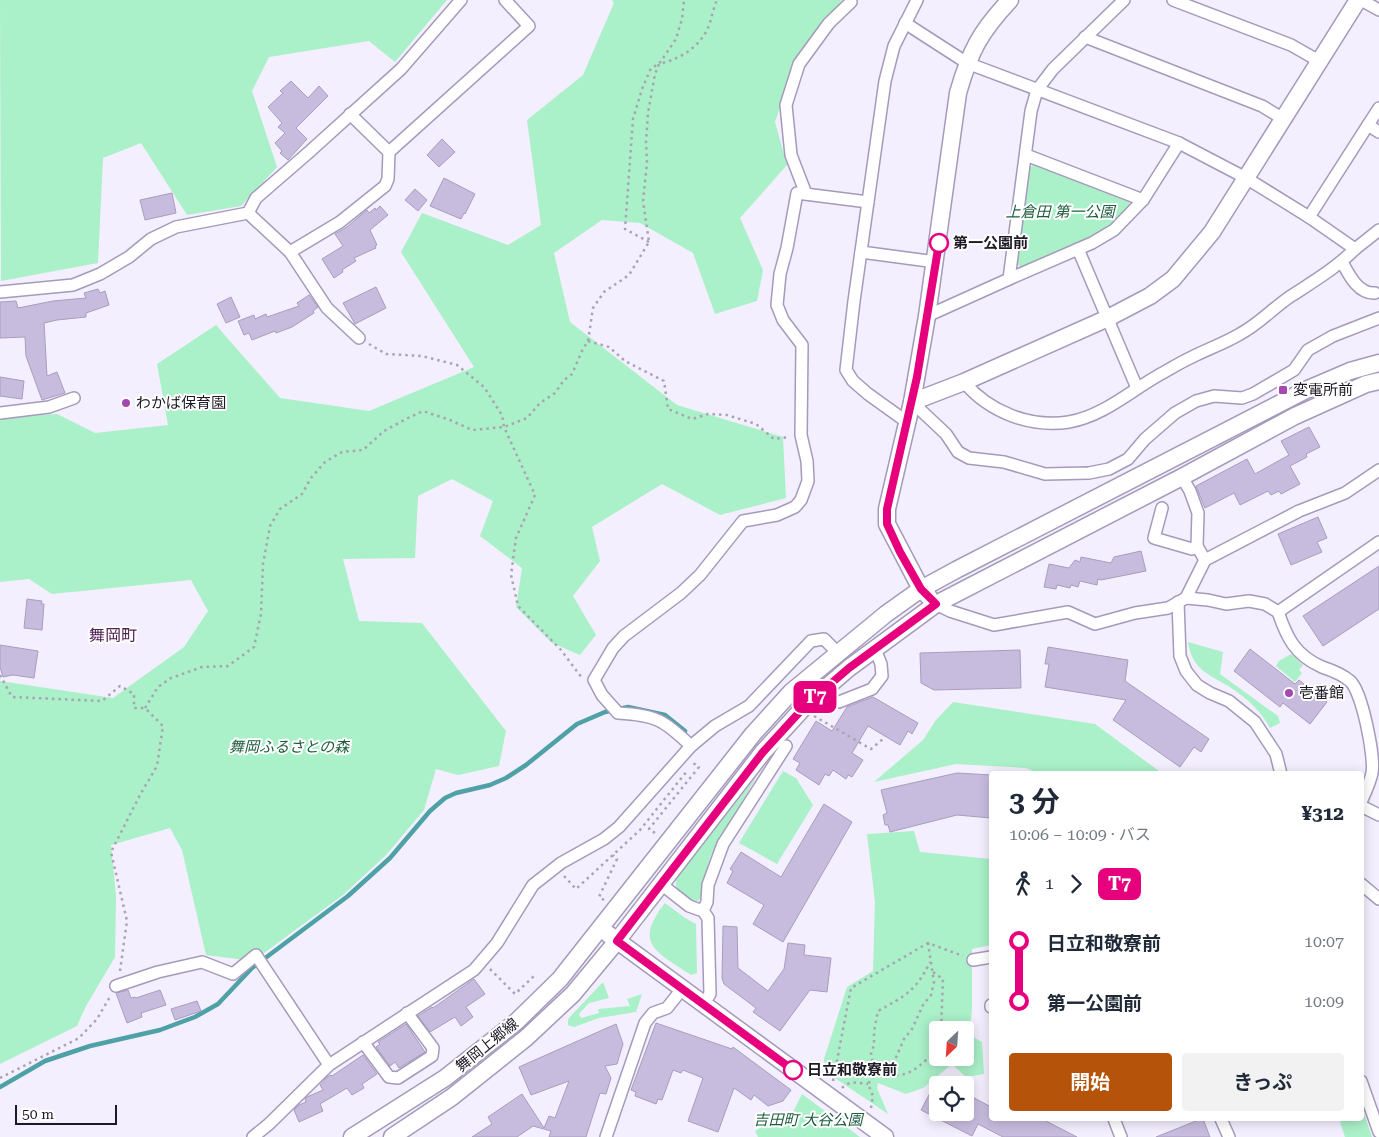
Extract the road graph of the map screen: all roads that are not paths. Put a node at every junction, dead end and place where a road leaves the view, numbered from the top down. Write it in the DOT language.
graph roads {
  1 [pos="461,0"];
  2 [pos="505,0"];
  3 [pos="918,0"];
  4 [pos="1010,0"];
  5 [pos="1124,0"];
  6 [pos="1173,0"];
  7 [pos="1360,0"];
  8 [pos="850,2"];
  9 [pos="1379,10"];
  10 [pos="905,23"];
  11 [pos="1085,37"];
  12 [pos="1319,61"];
  13 [pos="967,63"];
  14 [pos="1037,90"];
  15 [pos="1379,108"];
  16 [pos="350,114"];
  17 [pos="1282,118"];
  18 [pos="1368,125"];
  19 [pos="1379,132"];
  20 [pos="1178,143"];
  21 [pos="389,152"];
  22 [pos="1026,155"];
  23 [pos="1246,178"];
  24 [pos="806,194"];
  25 [pos="1142,200"];
  26 [pos="868,202"];
  27 [pos="248,213"];
  28 [pos="1309,217"];
  29 [pos="1379,230"];
  30 [pos="1078,249"];
  31 [pos="1355,249"];
  32 [pos="290,252"];
  33 [pos="861,252"];
  34 [pos="936,262"];
  35 [pos="1342,262"];
  36 [pos="1009,279"];
  37 [pos="0,292"];
  38 [pos="1378,294"];
  39 [pos="927,316"];
  40 [pos="1108,318"];
  41 [pos="1379,318"];
  42 [pos="359,338"];
  43 [pos="1379,363"];
  44 [pos="1379,381"];
  45 [pos="964,382"];
  46 [pos="1137,388"];
  47 [pos="74,398"];
  48 [pos="912,402"];
  49 [pos="0,413"];
  50 [pos="907,422"];
  51 [pos="1379,470"];
  52 [pos="1182,477"];
  53 [pos="1162,508"];
  54 [pos="1379,542"];
  55 [pos="1197,546"];
  56 [pos="1205,560"];
  57 [pos="921,589"];
  58 [pos="1182,600"];
  59 [pos="936,604"];
  60 [pos="1278,612"];
  61 [pos="875,649"];
  62 [pos="838,653"];
  63 [pos="840,702"];
  64 [pos="1374,743"];
  65 [pos="691,746"];
  66 [pos="786,746"];
  67 [pos="1375,764"];
  68 [pos="1280,771"];
  69 [pos="1364,796"];
  70 [pos="1364,806"];
  71 [pos="1379,816"];
  72 [pos="661,884"];
  73 [pos="1364,886"];
  74 [pos="1379,899"];
  75 [pos="703,911"];
  76 [pos="601,928"];
  77 [pos="617,941"];
  78 [pos="989,957"];
  79 [pos="973,960"];
  80 [pos="116,986"];
  81 [pos="682,990"];
  82 [pos="703,1004"];
  83 [pos="407,1013"];
  84 [pos="363,1042"];
  85 [pos="329,1065"];
  86 [pos="1364,1090"];
  87 [pos="1115,1121"];
  88 [pos="1222,1121"];
  89 [pos="1379,1132"];
  90 [pos="253,1137"];
  91 [pos="352,1137"];
  92 [pos="392,1137"];
  93 [pos="606,1137"];
  94 [pos="885,1137"];
  95 [pos="1121,1137"];
  96 [pos="1229,1137"];
  1 -- 16 [label="street"];
  2 -- 21 [label="street"];
  3 -- 10 [label="street"];
  4 -- 13 [label="street"];
  5 -- 11 [label="street"];
  6 -- 12 [label="street"];
  7 -- 9 [label="street"];
  7 -- 12 [label="street"];
  8 -- 24 [label="street"];
  10 -- 13 [label="street"];
  10 -- 26 [label="street"];
  11 -- 14 [label="street"];
  11 -- 17 [label="street"];
  12 -- 17 [label="street"];
  13 -- 14 [label="street"];
  13 -- 34 [label="street"];
  14 -- 20 [label="street"];
  14 -- 22 [label="street"];
  15 -- 18 [label="street"];
  16 -- 21 [label="street"];
  16 -- 27 [label="street"];
  17 -- 23 [label="street"];
  18 -- 19 [label="street"];
  18 -- 28 [label="street"];
  20 -- 23 [label="street"];
  20 -- 25 [label="street"];
  21 -- 32 [label="street"];
  22 -- 25 [label="street"];
  22 -- 36 [label="street"];
  23 -- 28 [label="street"];
  23 -- 40 [label="street"];
  24 -- 26 [label="street"];
  24 -- 65 [label="street"];
  25 -- 30 [label="street"];
  26 -- 33 [label="street"];
  27 -- 32 [label="street"];
  27 -- 37 [label="street"];
  28 -- 31 [label="street"];
  29 -- 31 [label="street"];
  30 -- 36 [label="street"];
  30 -- 40 [label="street"];
  31 -- 35 [label="street"];
  32 -- 42 [label="street"];
  33 -- 34 [label="street"];
  33 -- 50 [label="street"];
  34 -- 39 [label="street"];
  35 -- 38 [label="street"];
  35 -- 46 [label="street"];
  36 -- 39 [label="street"];
  39 -- 48 [label="street"];
  40 -- 45 [label="street"];
  40 -- 46 [label="street"];
  41 -- 48 [label="street"];
  43 -- 57 [label="street, 舞岡上郷線"];
  44 -- 52 [label="street, 舞岡上郷線"];
  45 -- 46 [label="street"];
  45 -- 48 [label="street"];
  47 -- 49 [label="street"];
  48 -- 50 [label="street"];
  50 -- 57 [label="street"];
  51 -- 56 [label="street"];
  52 -- 55 [label="street"];
  52 -- 59 [label="street, 舞岡上郷線"];
  53 -- 55 [label="street"];
  54 -- 60 [label="street"];
  55 -- 56 [label="street"];
  56 -- 58 [label="street"];
  57 -- 59 [label="street"];
  57 -- 62 [label="street, 舞岡上郷線"];
  58 -- 59 [label="street"];
  58 -- 60 [label="street"];
  58 -- 68 [label="street"];
  59 -- 61 [label="street, 舞岡上郷線"];
  60 -- 64 [label="street"];
  61 -- 63 [label="street"];
  61 -- 72 [label="street, 舞岡上郷線"];
  62 -- 65 [label="street"];
  62 -- 76 [label="street, 舞岡上郷線"];
  64 -- 67 [label="street"];
  65 -- 83 [label="street"];
  66 -- 75 [label="street"];
  67 -- 69 [label="street"];
  70 -- 71 [label="street"];
  72 -- 75 [label="street"];
  72 -- 77 [label="street, 舞岡上郷線"];
  73 -- 74 [label="street"];
  75 -- 82 [label="street"];
  76 -- 77 [label="street"];
  76 -- 91 [label="street, 舞岡上郷線"];
  77 -- 81 [label="street"];
  77 -- 92 [label="street, 舞岡上郷線"];
  78 -- 79 [label="street"];
  80 -- 85 [label="street"];
  81 -- 82 [label="street"];
  81 -- 93 [label="street"];
  82 -- 94 [label="street"];
  83 -- 84 [label="street"];
  83 -- 84 [label="street"];
  84 -- 85 [label="street"];
  85 -- 90 [label="street"];
  86 -- 89 [label="street"];
  87 -- 95 [label="street"];
  88 -- 96 [label="street"];
}
